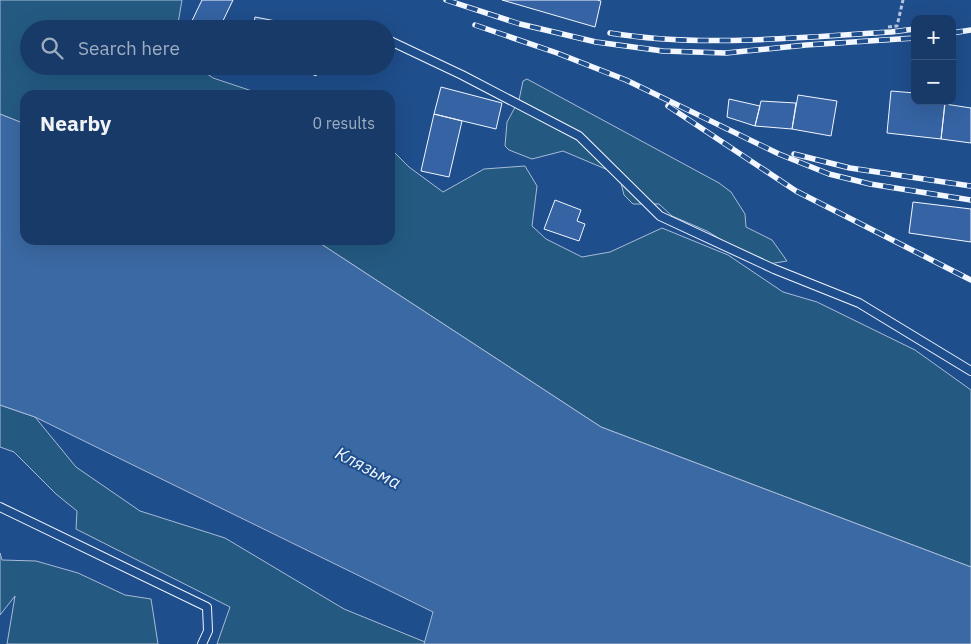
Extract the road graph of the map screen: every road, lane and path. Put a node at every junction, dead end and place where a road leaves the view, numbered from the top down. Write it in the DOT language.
graph roads {
  1 [pos="904,0"];
  2 [pos="888,27"];
  3 [pos="395,43"];
  4 [pos="971,371"];
  5 [pos="0,507"];
  6 [pos="202,644"];
  1 -- 2 [label="path"];
  3 -- 4 [label="lane"];
  5 -- 6 [label="lane"];
}
